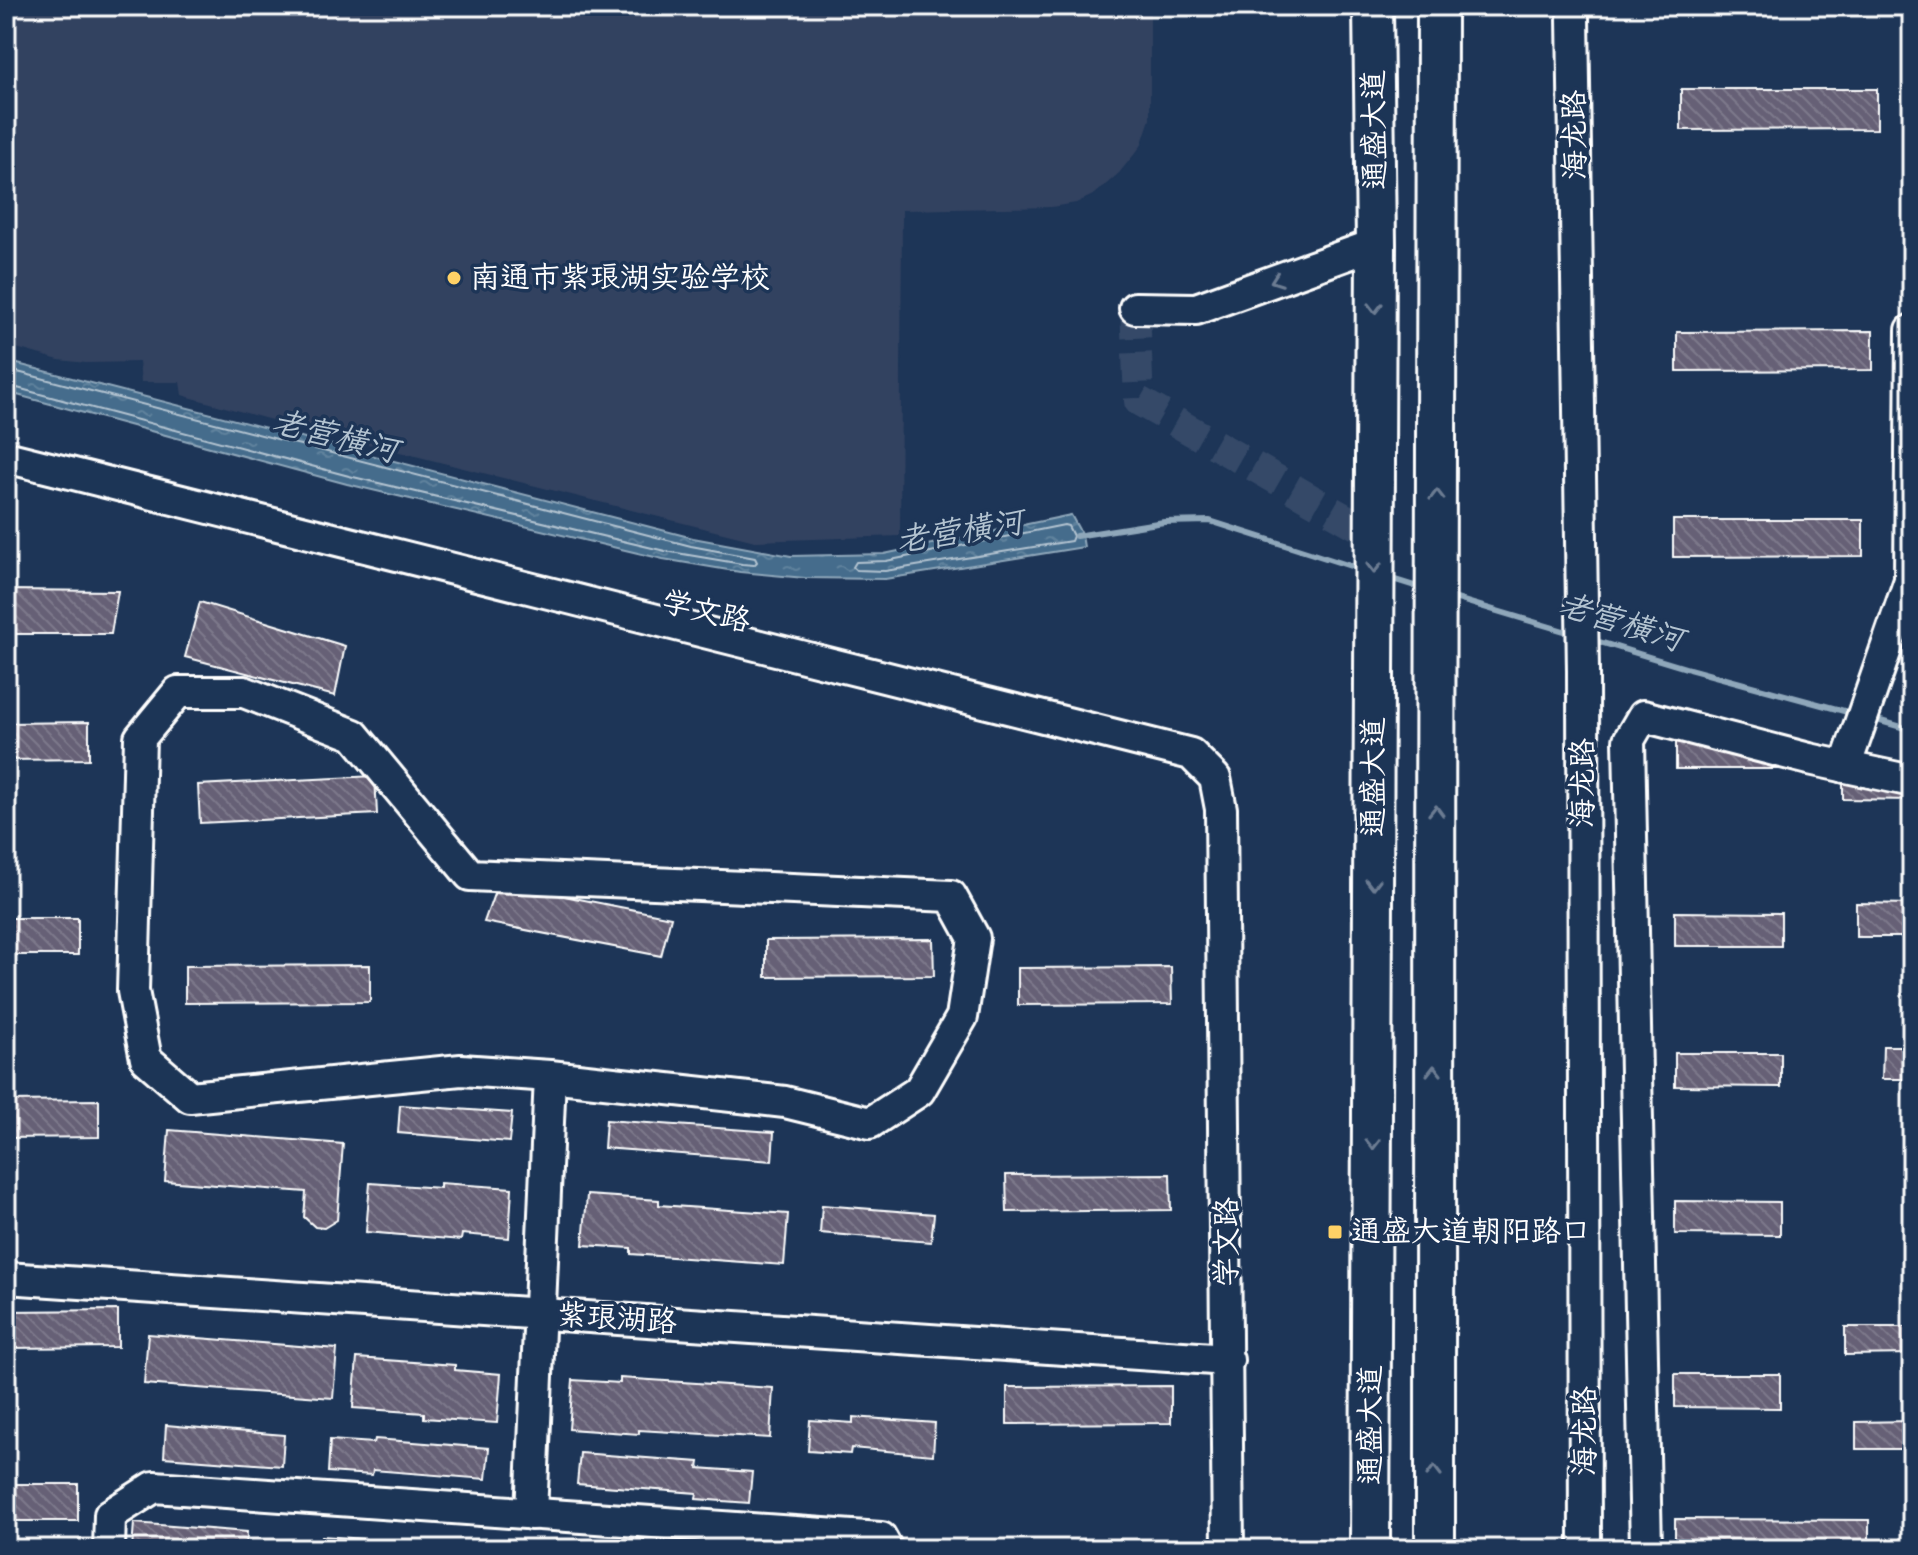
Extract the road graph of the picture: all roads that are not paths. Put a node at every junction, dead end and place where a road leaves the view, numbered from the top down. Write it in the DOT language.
graph roads {
  1 [pos="1373,6"];
  2 [pos="1437,6"];
  3 [pos="1573,17"];
  4 [pos="1376,244"];
  5 [pos="1135,308"];
  6 [pos="1912,330"];
  7 [pos="6,437"];
  8 [pos="6,457"];
  9 [pos="1911,580"];
  10 [pos="1845,767"];
  11 [pos="1912,781"];
  12 [pos="1224,935"];
  13 [pos="550,1076"];
  14 [pos="6,1278"];
  15 [pos="540,1314"];
  16 [pos="1228,1360"];
  17 [pos="531,1514"];
  18 [pos="109,1549"];
  19 [pos="887,1549"];
  20 [pos="1228,1549"];
  21 [pos="1370,1549"];
  22 [pos="1435,1549"];
  23 [pos="1585,1549"];
  24 [pos="1646,1549"];
  1 -- 4 [label="main road, 通盛大道"];
  22 -- 2 [label="main road, 通盛大道, one-way"];
  3 -- 23 [label="street, 海龙路"];
  4 -- 5 [label="street, one-way"];
  4 -- 21 [label="main road, 通盛大道, one-way"];
  6 -- 9 [label="street"];
  7 -- 12 [label="street, 学文路"];
  8 -- 12 [label="street, 学文路"];
  9 -- 10 [label="street"];
  10 -- 11 [label="street"];
  10 -- 24 [label="street"];
  12 -- 16 [label="street, 学文路"];
  13 -- 13 [label="street"];
  13 -- 15 [label="street"];
  14 -- 15 [label="street, 紫琅湖路"];
  15 -- 16 [label="street, 紫琅湖路"];
  15 -- 17 [label="street"];
  16 -- 20 [label="street, 学文路"];
  17 -- 18 [label="street"];
  17 -- 19 [label="street"];
}
